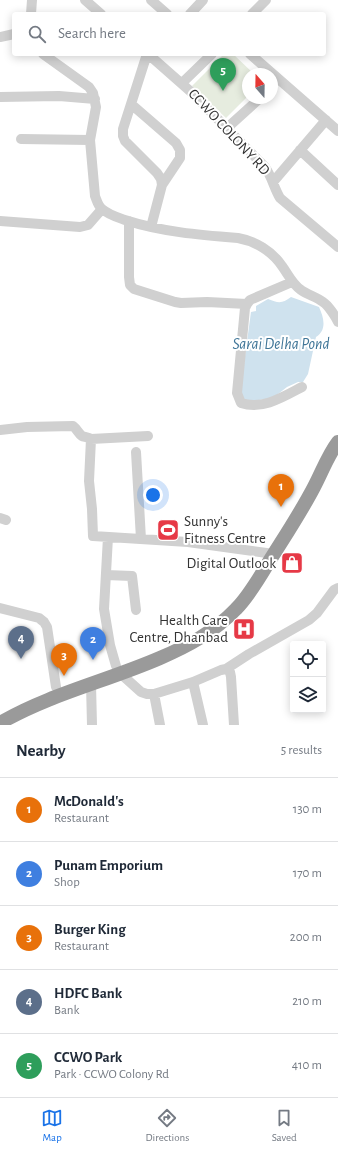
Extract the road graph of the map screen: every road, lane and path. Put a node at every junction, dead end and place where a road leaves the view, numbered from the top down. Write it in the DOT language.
graph roads {
  1 [pos="32,0"];
  2 [pos="85,0"];
  3 [pos="151,0"];
  4 [pos="203,0"];
  5 [pos="266,0"];
  6 [pos="30,12"];
  7 [pos="99,12"];
  8 [pos="165,12"];
  9 [pos="192,12"];
  10 [pos="254,12"];
  11 [pos="12,34"];
  12 [pos="0,37"];
  13 [pos="46,56"];
  14 [pos="148,56"];
  15 [pos="151,56"];
  16 [pos="210,56"];
  17 [pos="252,56"];
  18 [pos="280,80"];
  19 [pos="182,83"];
  20 [pos="0,97"];
  21 [pos="95,99"];
  22 [pos="131,104"];
  23 [pos="253,104"];
  24 [pos="326,120"];
  25 [pos="227,128"];
  26 [pos="338,131"];
  27 [pos="22,139"];
  28 [pos="90,140"];
  29 [pos="300,150"];
  30 [pos="273,182"];
  31 [pos="162,185"];
  32 [pos="338,185"];
  33 [pos="102,209"];
  34 [pos="0,221"];
  35 [pos="129,221"];
  36 [pos="151,227"];
  37 [pos="338,247"];
  38 [pos="292,282"];
  39 [pos="247,304"];
  40 [pos="338,322"];
  41 [pos="302,387"];
  42 [pos="0,430"];
  43 [pos="148,436"];
  44 [pos="91,439"];
  45 [pos="334,447"];
  46 [pos="136,452"];
  47 [pos="108,537"];
  48 [pos="141,539"];
  49 [pos="270,554"];
  50 [pos="106,575"];
  51 [pos="338,588"];
  52 [pos="0,608"];
  53 [pos="136,610"];
  54 [pos="226,669"];
  55 [pos="119,670"];
  56 [pos="193,682"];
  57 [pos="91,684"];
  58 [pos="56,687"];
  59 [pos="154,694"];
  60 [pos="0,713"];
  61 [pos="0,723"];
  62 [pos="92,725"];
  63 [pos="160,725"];
  64 [pos="203,725"];
  65 [pos="234,725"];
  1 -- 6 [label="street"];
  2 -- 7 [label="street"];
  3 -- 8 [label="street"];
  4 -- 9 [label="street"];
  5 -- 10 [label="street"];
  11 -- 12 [label="street"];
  13 -- 21 [label="street"];
  14 -- 22 [label="street"];
  15 -- 19 [label="street, CCWO COLONY RD"];
  16 -- 19 [label="street"];
  17 -- 18 [label="street"];
  18 -- 24 [label="street"];
  19 -- 25 [label="street, CCWO COLONY RD"];
  20 -- 21 [label="street"];
  21 -- 28 [label="street"];
  22 -- 31 [label="street"];
  22 -- 31 [label="street"];
  23 -- 25 [label="street"];
  24 -- 26 [label="street"];
  24 -- 29 [label="street"];
  25 -- 30 [label="street, CCWO COLONY RD"];
  27 -- 28 [label="street"];
  28 -- 33 [label="street"];
  29 -- 30 [label="street"];
  29 -- 32 [label="street"];
  30 -- 37 [label="street, CCWO COLONY RD"];
  31 -- 36 [label="street"];
  33 -- 34 [label="street"];
  33 -- 35 [label="street"];
  35 -- 36 [label="street"];
  35 -- 39 [label="street"];
  36 -- 38 [label="street"];
  38 -- 39 [label="street"];
  38 -- 40 [label="street"];
  39 -- 41 [label="street"];
  42 -- 44 [label="street"];
  43 -- 44 [label="street"];
  44 -- 47 [label="street"];
  45 -- 49 [label="highway"];
  46 -- 48 [label="street"];
  47 -- 48 [label="street"];
  47 -- 50 [label="street"];
  48 -- 49 [label="street"];
  49 -- 55 [label="highway"];
  50 -- 53 [label="street"];
  50 -- 55 [label="street"];
  51 -- 54 [label="street"];
  52 -- 58 [label="street"];
  54 -- 56 [label="street"];
  54 -- 65 [label="street"];
  55 -- 57 [label="highway"];
  55 -- 58 [label="highway"];
  55 -- 59 [label="street"];
  56 -- 59 [label="street"];
  56 -- 64 [label="street"];
  57 -- 61 [label="highway"];
  57 -- 62 [label="street"];
  58 -- 60 [label="highway"];
  59 -- 63 [label="street"];
}
